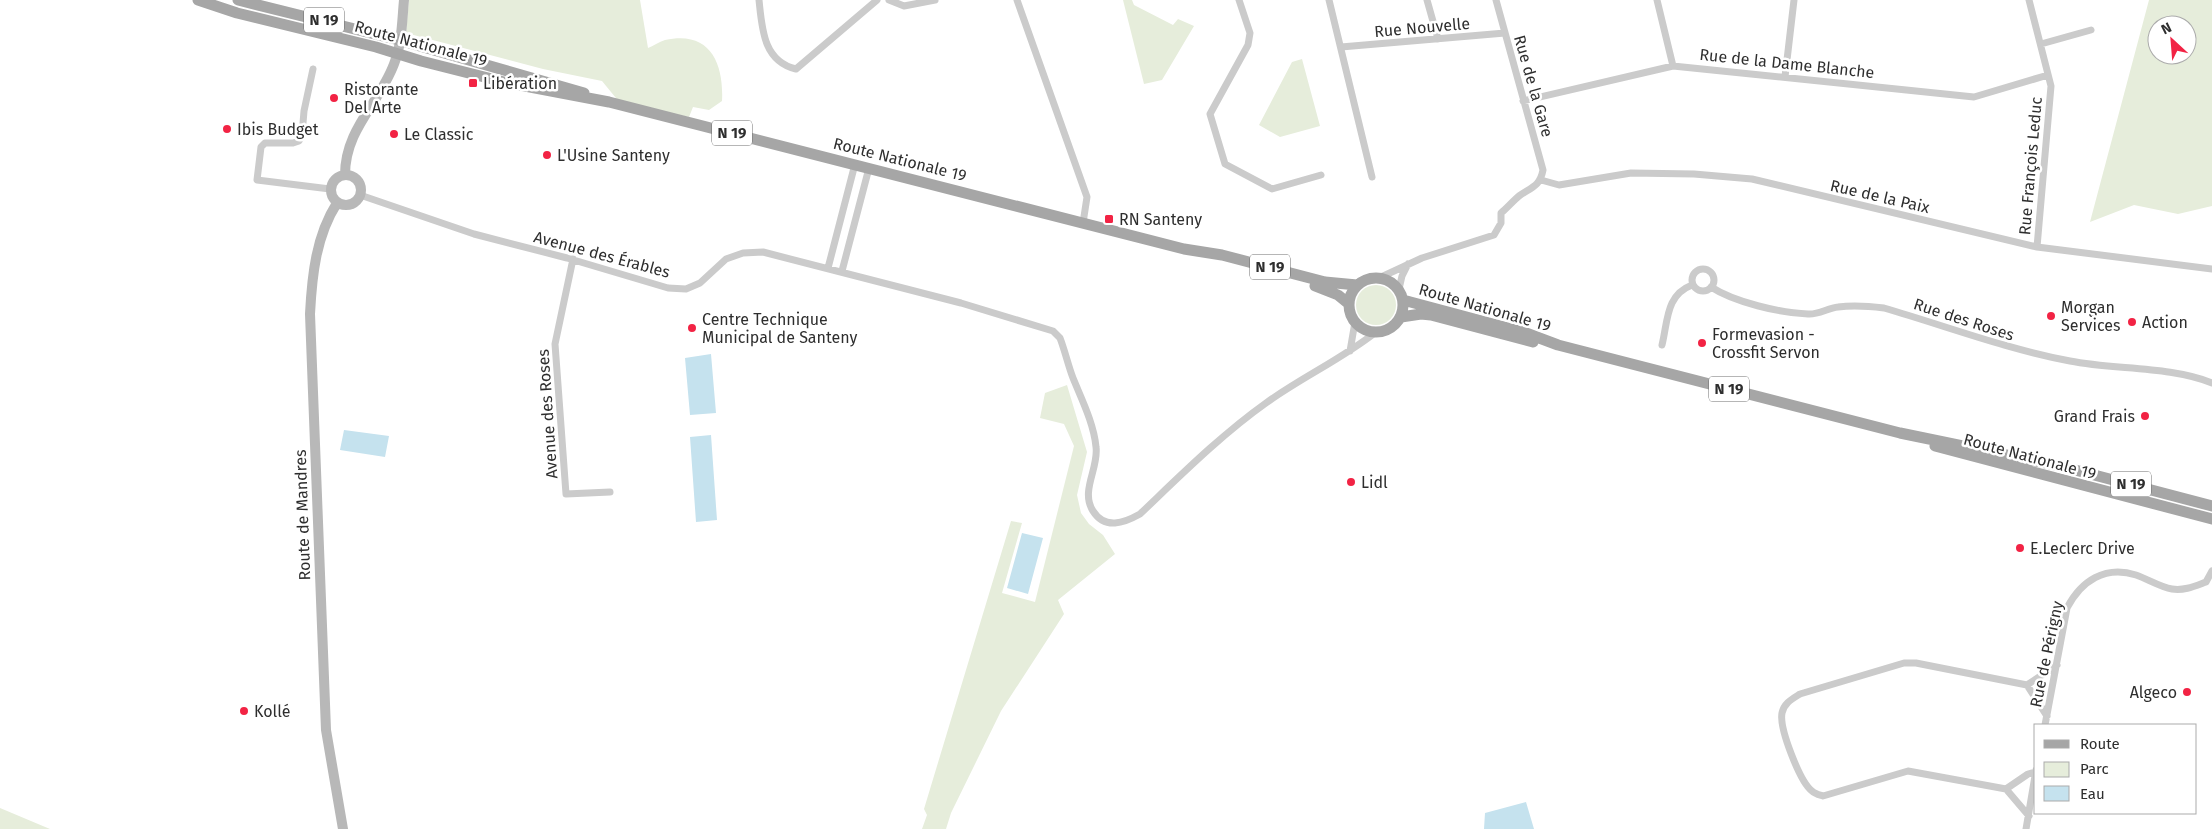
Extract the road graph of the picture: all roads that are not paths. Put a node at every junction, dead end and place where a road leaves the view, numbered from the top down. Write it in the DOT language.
graph roads {
  1 [pos="198,0"];
  2 [pos="238,0"];
  3 [pos="404,0"];
  4 [pos="759,0"];
  5 [pos="877,0"];
  6 [pos="889,0"];
  7 [pos="935,0"];
  8 [pos="1017,0"];
  9 [pos="1239,0"];
  10 [pos="1329,0"];
  11 [pos="1428,0"];
  12 [pos="1496,0"];
  13 [pos="1657,0"];
  14 [pos="1794,0"];
  15 [pos="2029,0"];
  16 [pos="2091,30"];
  17 [pos="1505,33"];
  18 [pos="1438,39"];
  19 [pos="400,40"];
  20 [pos="2041,44"];
  21 [pos="1341,47"];
  22 [pos="397,54"];
  23 [pos="1673,66"];
  24 [pos="313,69"];
  25 [pos="2048,75"];
  26 [pos="1785,77"];
  27 [pos="1523,101"];
  28 [pos="609,102"];
  29 [pos="854,164"];
  30 [pos="869,168"];
  31 [pos="346,175"];
  32 [pos="1322,175"];
  33 [pos="1372,177"];
  34 [pos="1541,180"];
  35 [pos="330,188"];
  36 [pos="360,196"];
  37 [pos="337,203"];
  38 [pos="1083,222"];
  39 [pos="2037,247"];
  40 [pos="1184,248"];
  41 [pos="572,259"];
  42 [pos="1408,264"];
  43 [pos="828,268"];
  44 [pos="2212,269"];
  45 [pos="842,271"];
  46 [pos="1380,278"];
  47 [pos="1357,285"];
  48 [pos="1692,285"];
  49 [pos="1711,287"];
  50 [pos="1401,295"];
  51 [pos="1349,304"];
  52 [pos="1401,317"];
  53 [pos="1355,322"];
  54 [pos="1376,332"];
  55 [pos="1558,345"];
  56 [pos="1662,345"];
  57 [pos="1350,351"];
  58 [pos="2212,383"];
  59 [pos="1900,433"];
  60 [pos="610,492"];
  61 [pos="2208,503"];
  62 [pos="2212,518"];
  63 [pos="2212,571"];
  64 [pos="2057,665"];
  65 [pos="2026,685"];
  66 [pos="2047,716"];
  67 [pos="2045,724"];
  68 [pos="2034,772"];
  69 [pos="2034,784"];
  70 [pos="2006,789"];
  71 [pos="2029,816"];
  72 [pos="343,829"];
  73 [pos="2026,829"];
  1 -- 22 [label="main road, Route Nationale 19 / N 19"];
  2 -- 19 [label="main road, Route Nationale 19 / N 19"];
  3 -- 19 [label="street"];
  4 -- 5 [label="street"];
  6 -- 7 [label="street"];
  8 -- 38 [label="street"];
  9 -- 32 [label="street"];
  10 -- 21 [label="street"];
  11 -- 18 [label="street"];
  12 -- 17 [label="street, Rue de la Gare"];
  13 -- 23 [label="street"];
  14 -- 26 [label="street"];
  15 -- 20 [label="street, Rue François Leduc"];
  16 -- 20 [label="street"];
  17 -- 18 [label="street, Rue Nouvelle"];
  17 -- 27 [label="street, Rue de la Gare"];
  18 -- 21 [label="street, Rue Nouvelle"];
  19 -- 22 [label="street"];
  19 -- 28 [label="main road, Route Nationale 19 / N 19"];
  20 -- 25 [label="street, Rue François Leduc"];
  21 -- 33 [label="street"];
  22 -- 28 [label="main road, Route Nationale 19 / N 19"];
  22 -- 31 [label="street"];
  23 -- 26 [label="street, Rue de la Dame Blanche"];
  23 -- 27 [label="street, Rue de la Dame Blanche"];
  24 -- 35 [label="street"];
  25 -- 26 [label="street, Rue de la Dame Blanche"];
  25 -- 39 [label="street, Rue François Leduc"];
  27 -- 34 [label="street, Rue de la Gare"];
  28 -- 29 [label="main road, Route Nationale 19 / N 19"];
  29 -- 30 [label="main road, Route Nationale 19 / N 19"];
  29 -- 43 [label="street"];
  30 -- 38 [label="main road, Route Nationale 19 / N 19"];
  30 -- 45 [label="street"];
  31 -- 35 [label="street"];
  31 -- 36 [label="street"];
  34 -- 39 [label="street, Rue de la Paix"];
  34 -- 42 [label="street"];
  35 -- 37 [label="street"];
  36 -- 37 [label="street"];
  36 -- 41 [label="street, Avenue des Érables"];
  37 -- 72 [label="street, Route de Mandres"];
  38 -- 40 [label="main road, Route Nationale 19 / N 19"];
  39 -- 44 [label="street, Rue de la Paix"];
  40 -- 47 [label="main road, Route Nationale 19 / N 19"];
  40 -- 51 [label="main road, Route Nationale 19 / N 19"];
  41 -- 43 [label="street, Avenue des Érables"];
  41 -- 60 [label="street, Avenue des Roses"];
  42 -- 46 [label="street"];
  42 -- 50 [label="street"];
  43 -- 45 [label="street, Avenue des Érables"];
  45 -- 57 [label="street, Avenue des Érables"];
  46 -- 47 [label="main road"];
  46 -- 50 [label="main road"];
  47 -- 51 [label="main road"];
  48 -- 49 [label="street"];
  48 -- 49 [label="street"];
  48 -- 56 [label="street"];
  49 -- 58 [label="street, Rue des Roses"];
  50 -- 52 [label="main road"];
  50 -- 55 [label="main road, Route Nationale 19 / N 19"];
  51 -- 53 [label="main road"];
  52 -- 54 [label="main road"];
  52 -- 55 [label="main road, Route Nationale 19 / N 19"];
  53 -- 54 [label="main road"];
  53 -- 57 [label="street"];
  54 -- 57 [label="street, Avenue des Érables"];
  55 -- 59 [label="main road, Route Nationale 19 / N 19"];
  59 -- 61 [label="main road, Route Nationale 19 / N 19"];
  59 -- 62 [label="main road, Route Nationale 19 / N 19"];
  63 -- 64 [label="street, Rue de Périgny"];
  64 -- 65 [label="street"];
  64 -- 66 [label="street, Rue de Périgny"];
  65 -- 66 [label="street"];
  65 -- 70 [label="street"];
  66 -- 67 [label="street, Rue de Périgny"];
  68 -- 70 [label="street"];
  69 -- 71 [label="street"];
  70 -- 71 [label="street"];
  71 -- 73 [label="street"];
}
